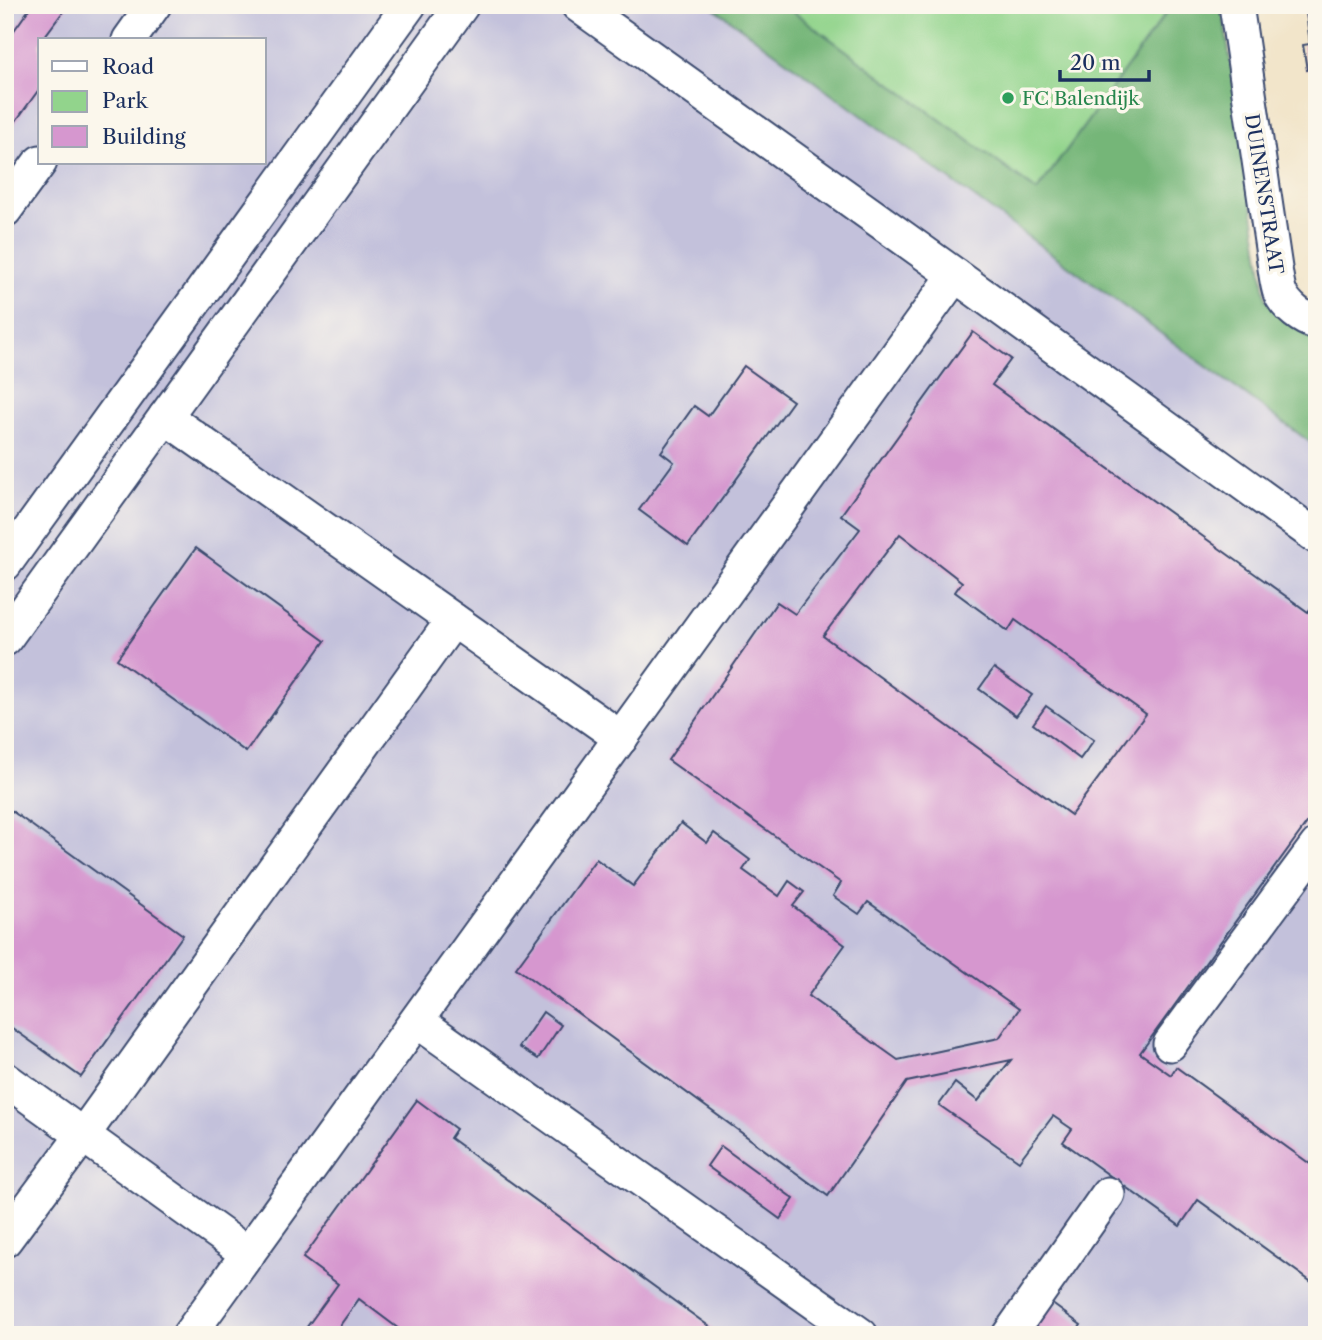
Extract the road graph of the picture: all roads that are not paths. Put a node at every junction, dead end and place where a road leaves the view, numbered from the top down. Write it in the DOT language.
graph roads {
  1 [pos="154,5"];
  2 [pos="409,5"];
  3 [pos="462,5"];
  4 [pos="578,5"];
  5 [pos="1236,5"];
  6 [pos="130,38"];
  7 [pos="39,164"];
  8 [pos="5,210"];
  9 [pos="954,275"];
  10 [pos="1317,323"];
  11 [pos="165,417"];
  12 [pos="1317,537"];
  13 [pos="5,564"];
  14 [pos="453,620"];
  15 [pos="5,639"];
  16 [pos="621,738"];
  17 [pos="1317,845"];
  18 [pos="417,1021"];
  19 [pos="1170,1044"];
  20 [pos="5,1079"];
  21 [pos="83,1135"];
  22 [pos="1108,1194"];
  23 [pos="5,1240"];
  24 [pos="248,1254"];
  25 [pos="189,1335"];
  26 [pos="861,1335"];
  27 [pos="1009,1335"];
  1 -- 6 [label="street"];
  2 -- 13 [label="street"];
  3 -- 11 [label="street"];
  4 -- 9 [label="street"];
  5 -- 10 [label="street, DUINENSTRAAT"];
  7 -- 8 [label="street"];
  9 -- 12 [label="street"];
  9 -- 16 [label="street"];
  11 -- 14 [label="street"];
  11 -- 15 [label="street"];
  14 -- 16 [label="street"];
  14 -- 21 [label="street"];
  16 -- 18 [label="street"];
  17 -- 19 [label="street"];
  18 -- 24 [label="street"];
  18 -- 26 [label="street"];
  20 -- 21 [label="street"];
  21 -- 23 [label="street"];
  21 -- 24 [label="street"];
  22 -- 27 [label="street"];
  24 -- 25 [label="street"];
}
